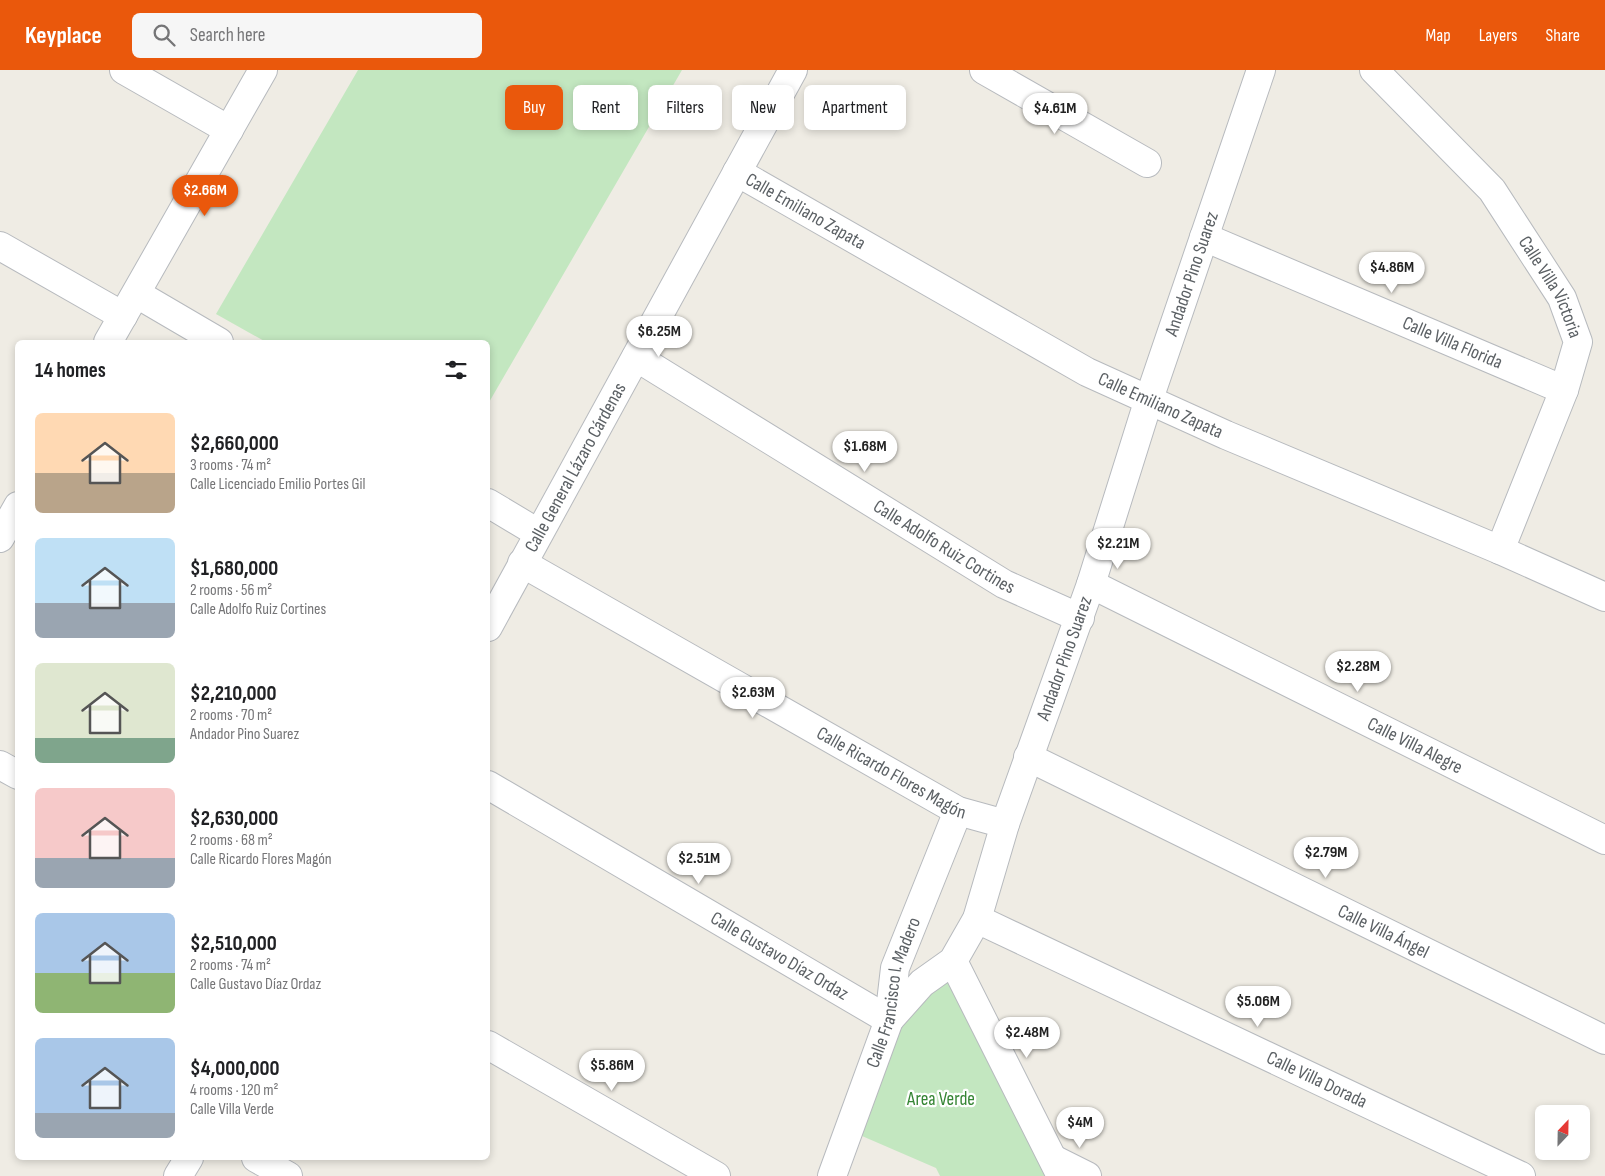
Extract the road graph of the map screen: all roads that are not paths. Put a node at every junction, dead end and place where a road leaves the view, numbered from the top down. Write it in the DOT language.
graph roads {
  1 [pos="124,70"];
  2 [pos="263,70"];
  3 [pos="794,70"];
  4 [pos="984,70"];
  5 [pos="1261,70"];
  6 [pos="1374,70"];
  7 [pos="229,130"];
  8 [pos="1147,163"];
  9 [pos="738,172"];
  10 [pos="1204,237"];
  11 [pos="0,246"];
  12 [pos="137,294"];
  13 [pos="123,316"];
  14 [pos="109,340"];
  15 [pos="216,340"];
  16 [pos="636,357"];
  17 [pos="1564,390"];
  18 [pos="1149,398"];
  19 [pos="490,504"];
  20 [pos="15,511"];
  21 [pos="538,533"];
  22 [pos="0,538"];
  23 [pos="1500,550"];
  24 [pos="522,563"];
  25 [pos="1092,584"];
  26 [pos="1605,597"];
  27 [pos="1080,618"];
  28 [pos="490,623"];
  29 [pos="1028,757"];
  30 [pos="0,765"];
  31 [pos="15,773"];
  32 [pos="490,786"];
  33 [pos="958,811"];
  34 [pos="1005,824"];
  35 [pos="1605,840"];
  36 [pos="977,919"];
  37 [pos="953,961"];
  38 [pos="889,1020"];
  39 [pos="1605,1040"];
  40 [pos="490,1046"];
  41 [pos="188,1160"];
  42 [pos="260,1160"];
  43 [pos="1058,1168"];
  44 [pos="178,1176"];
  45 [pos="288,1176"];
  46 [pos="716,1176"];
  47 [pos="832,1176"];
  48 [pos="1087,1176"];
  49 [pos="1521,1176"];
  1 -- 7 [label="street"];
  2 -- 7 [label="street"];
  3 -- 9 [label="street, Calle General Lázaro Cárdenas"];
  4 -- 8 [label="street"];
  5 -- 10 [label="street, Andador Pino Suarez"];
  6 -- 17 [label="street, Calle Villa Victoria"];
  7 -- 12 [label="street"];
  9 -- 16 [label="street, Calle General Lázaro Cárdenas"];
  9 -- 18 [label="street, Calle Emiliano Zapata"];
  10 -- 17 [label="street, Calle Villa Florida"];
  10 -- 18 [label="street, Andador Pino Suarez"];
  11 -- 13 [label="street"];
  12 -- 13 [label="street"];
  12 -- 15 [label="street"];
  13 -- 14 [label="street"];
  16 -- 21 [label="street, Calle General Lázaro Cárdenas"];
  16 -- 27 [label="street, Calle Adolfo Ruiz Cortines"];
  17 -- 23 [label="street, Calle Villa Victoria"];
  18 -- 23 [label="street, Calle Emiliano Zapata"];
  18 -- 25 [label="street, Andador Pino Suarez"];
  19 -- 21 [label="street"];
  20 -- 22 [label="street"];
  21 -- 24 [label="street, Calle General Lázaro Cárdenas"];
  23 -- 26 [label="street, Calle Emiliano Zapata"];
  24 -- 28 [label="street, Calle General Lázaro Cárdenas"];
  24 -- 33 [label="street, Calle Ricardo Flores Magón"];
  25 -- 27 [label="street, Andador Pino Suarez"];
  25 -- 35 [label="street, Calle Villa Alegre"];
  27 -- 29 [label="street, Andador Pino Suarez"];
  29 -- 34 [label="street, Andador Pino Suarez"];
  29 -- 39 [label="street, Calle Villa Ángel"];
  30 -- 31 [label="street"];
  32 -- 38 [label="street, Calle Gustavo Díaz Ordaz"];
  33 -- 34 [label="street, Calle Ricardo Flores Magón"];
  33 -- 38 [label="street, Calle Francisco I. Madero"];
  34 -- 36 [label="street, Andador Pino Suarez"];
  36 -- 37 [label="street, Andador Pino Suarez"];
  36 -- 49 [label="street, Calle Villa Dorada"];
  37 -- 38 [label="street, Andador Pino Suarez"];
  37 -- 43 [label="street"];
  38 -- 47 [label="street, Calle Francisco I. Madero"];
  40 -- 46 [label="street"];
  41 -- 44 [label="street"];
  42 -- 45 [label="street"];
  43 -- 48 [label="street"];
}
